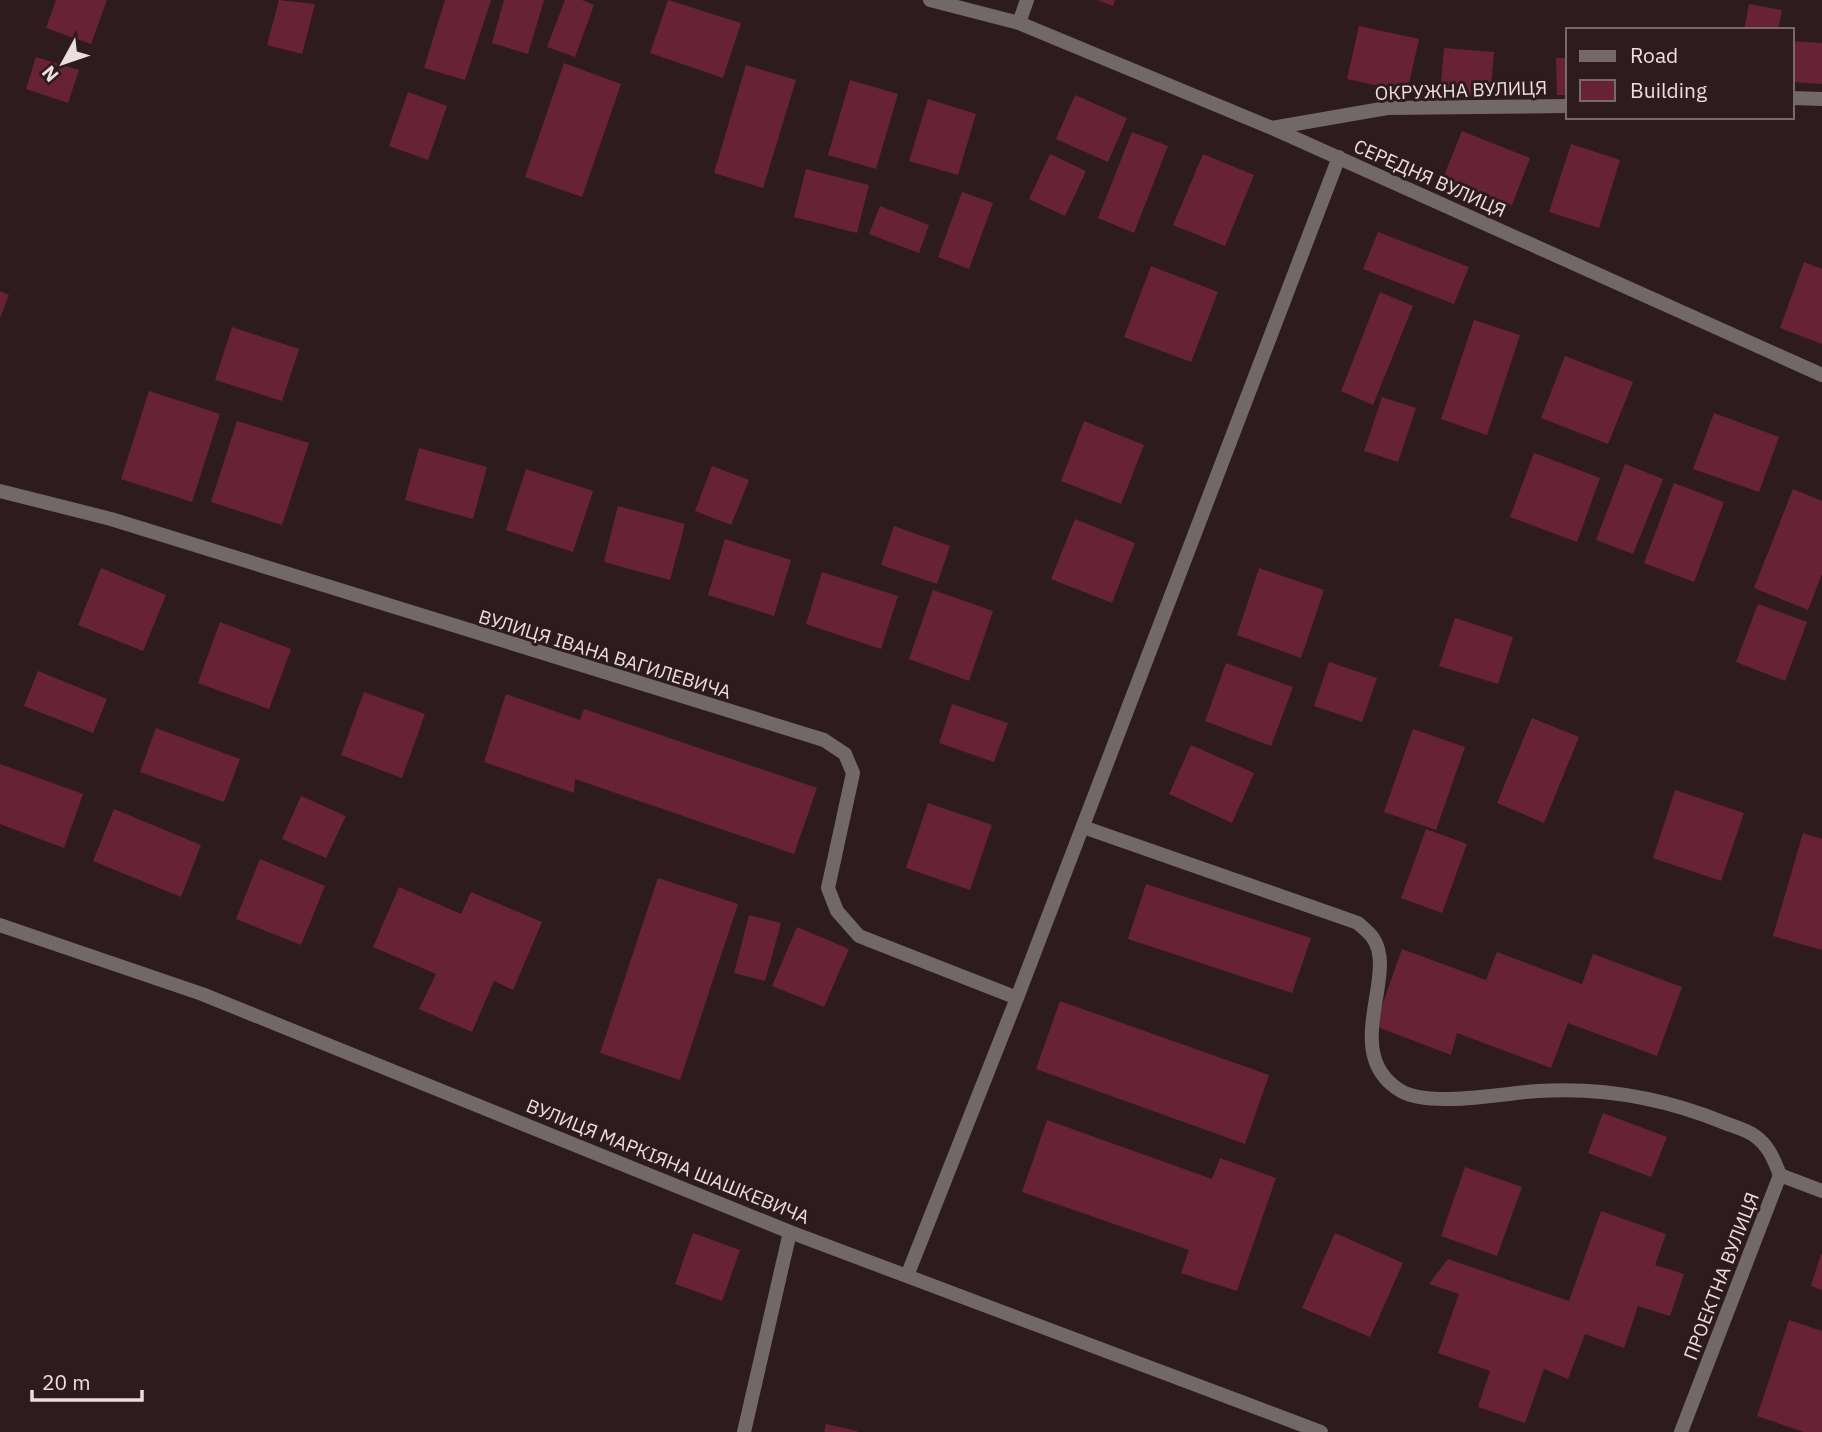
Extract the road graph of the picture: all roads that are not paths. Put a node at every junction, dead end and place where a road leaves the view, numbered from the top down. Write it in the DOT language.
graph roads {
  1 [pos="930,0"];
  2 [pos="1027,0"];
  3 [pos="1018,23"];
  4 [pos="1794,98"];
  5 [pos="1822,99"];
  6 [pos="1566,106"];
  7 [pos="1272,128"];
  8 [pos="1339,158"];
  9 [pos="1822,375"];
  10 [pos="0,491"];
  11 [pos="1083,827"];
  12 [pos="0,925"];
  13 [pos="1017,998"];
  14 [pos="1780,1175"];
  15 [pos="1822,1191"];
  16 [pos="790,1232"];
  17 [pos="907,1276"];
  18 [pos="744,1432"];
  19 [pos="1321,1432"];
  20 [pos="1681,1432"];
  1 -- 3 [label="street, СЕРЕДНЯ ВУЛИЦЯ"];
  2 -- 3 [label="street"];
  3 -- 7 [label="street, СЕРЕДНЯ ВУЛИЦЯ"];
  4 -- 5 [label="street"];
  6 -- 7 [label="street, ОКРУЖНА ВУЛИЦЯ"];
  7 -- 8 [label="street, СЕРЕДНЯ ВУЛИЦЯ"];
  8 -- 9 [label="street, СЕРЕДНЯ ВУЛИЦЯ"];
  8 -- 11 [label="street"];
  10 -- 13 [label="street, ВУЛИЦЯ ІВАНА ВАГИЛЕВИЧА"];
  11 -- 13 [label="street"];
  11 -- 14 [label="street"];
  12 -- 16 [label="street, ВУЛИЦЯ МАРКІЯНА ШАШКЕВИЧА"];
  13 -- 17 [label="street"];
  14 -- 15 [label="street, ПРОЕКТНА ВУЛИЦЯ"];
  14 -- 20 [label="street, ПРОЕКТНА ВУЛИЦЯ"];
  16 -- 17 [label="street, ВУЛИЦЯ МАРКІЯНА ШАШКЕВИЧА"];
  16 -- 18 [label="street"];
  17 -- 19 [label="street, ВУЛИЦЯ МАРКІЯНА ШАШКЕВИЧА"];
}
